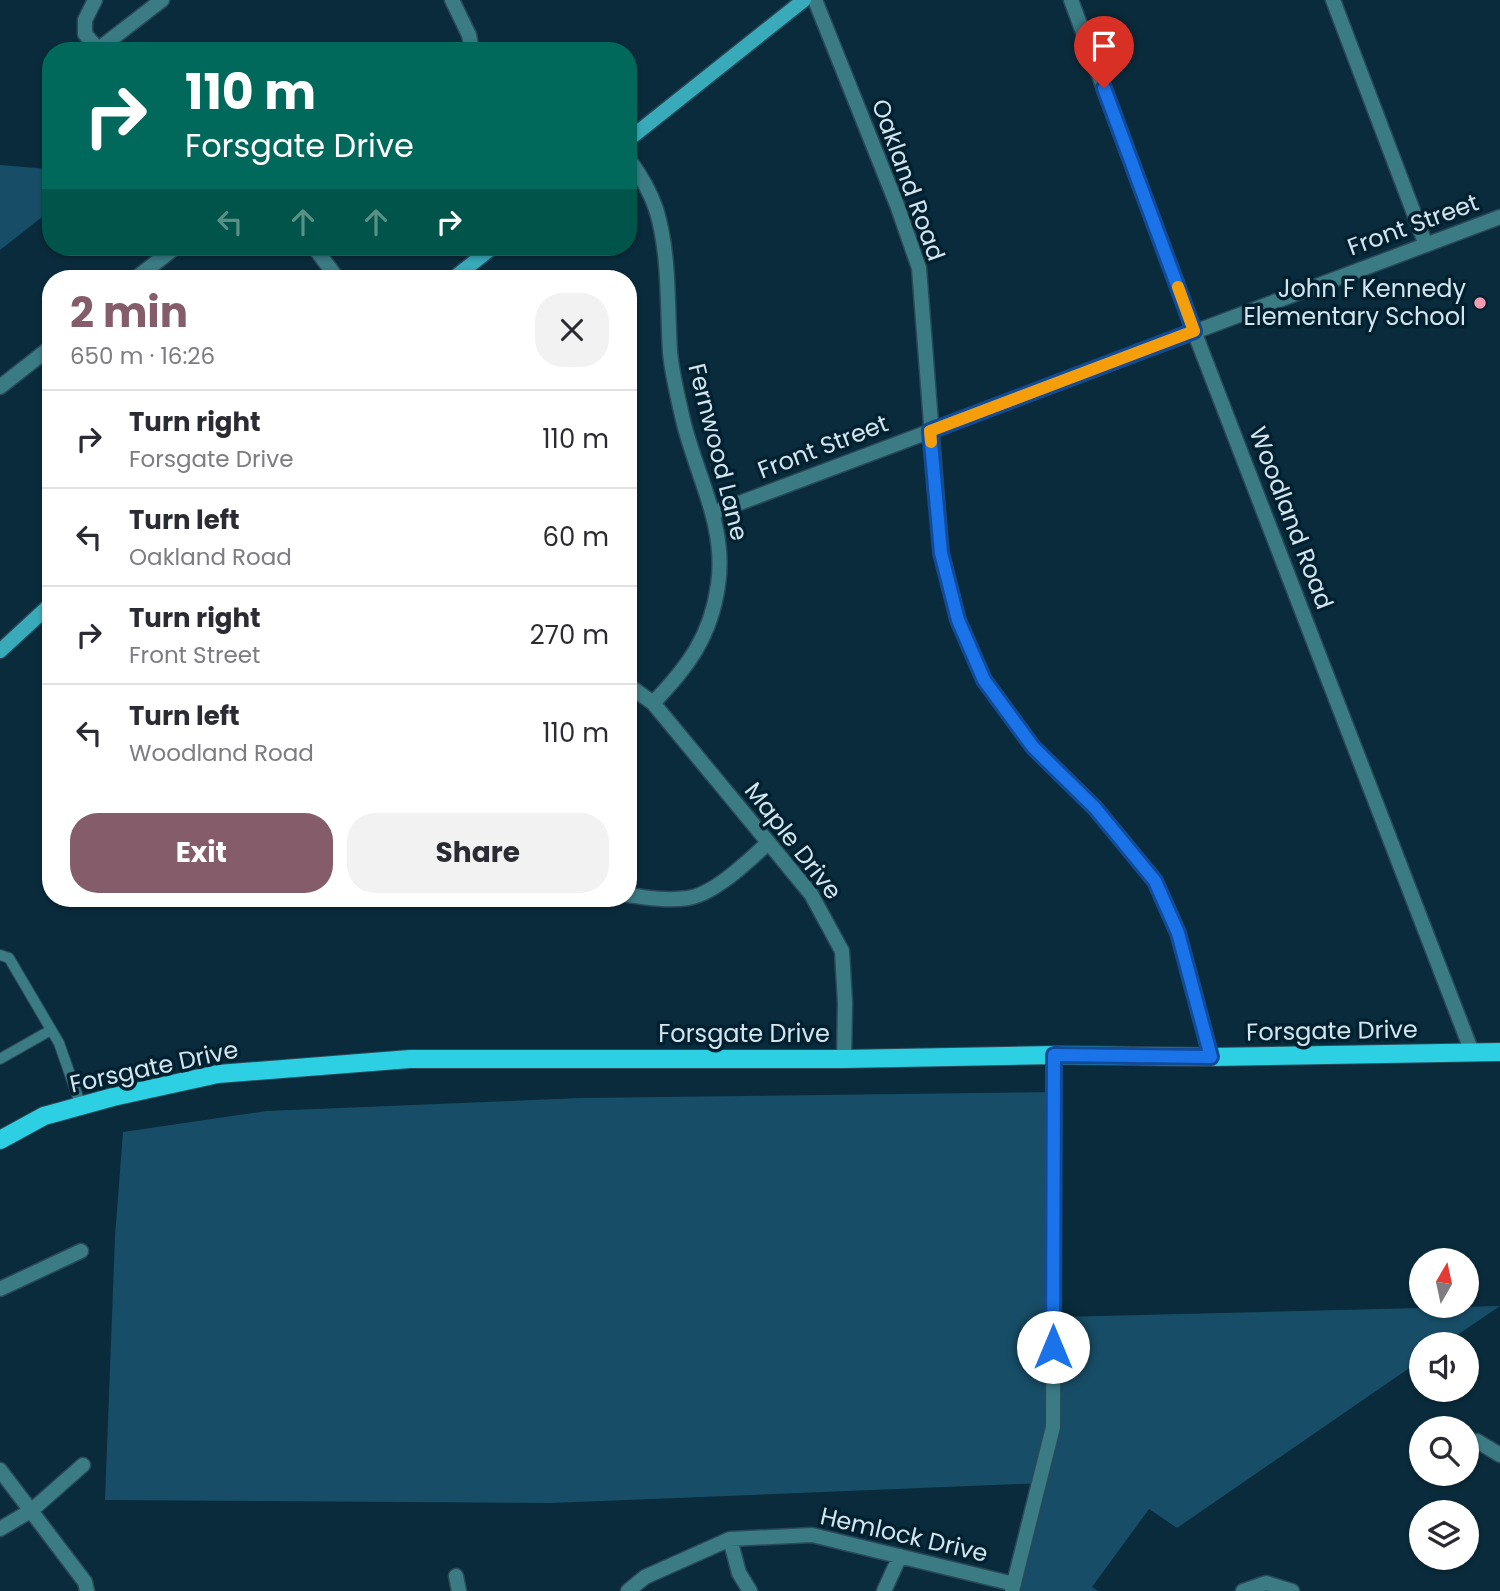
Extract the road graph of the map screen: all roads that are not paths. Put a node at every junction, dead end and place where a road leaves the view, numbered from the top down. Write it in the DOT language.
graph roads {
  1 [pos="95,0"];
  2 [pos="162,0"];
  3 [pos="452,0"];
  4 [pos="804,0"];
  5 [pos="815,0"];
  6 [pos="1070,0"];
  7 [pos="1333,0"];
  8 [pos="91,42"];
  9 [pos="107,42"];
  10 [pos="470,42"];
  11 [pos="637,133"];
  12 [pos="637,170"];
  13 [pos="1500,217"];
  14 [pos="1426,245"];
  15 [pos="164,256"];
  16 [pos="320,256"];
  17 [pos="482,256"];
  18 [pos="146,270"];
  19 [pos="331,270"];
  20 [pos="464,270"];
  21 [pos="1194,331"];
  22 [pos="42,354"];
  23 [pos="0,387"];
  24 [pos="930,431"];
  25 [pos="713,513"];
  26 [pos="42,612"];
  27 [pos="0,651"];
  28 [pos="637,691"];
  29 [pos="653,703"];
  30 [pos="768,843"];
  31 [pos="637,896"];
  32 [pos="0,955"];
  33 [pos="51,1030"];
  34 [pos="1472,1052"];
  35 [pos="1500,1052"];
  36 [pos="1054,1055"];
  37 [pos="1211,1057"];
  38 [pos="0,1059"];
  39 [pos="844,1059"];
  40 [pos="81,1106"];
  41 [pos="0,1140"];
  42 [pos="81,1251"];
  43 [pos="0,1289"];
  44 [pos="1479,1443"];
  45 [pos="1500,1455"];
  46 [pos="83,1465"];
  47 [pos="0,1470"];
  48 [pos="32,1510"];
  49 [pos="0,1529"];
  50 [pos="730,1539"];
  51 [pos="900,1556"];
  52 [pos="456,1576"];
  53 [pos="1013,1587"];
  54 [pos="87,1591"];
  55 [pos="459,1591"];
  56 [pos="628,1591"];
  57 [pos="750,1591"];
  58 [pos="884,1591"];
  59 [pos="1243,1591"];
  60 [pos="1292,1591"];
  1 -- 8 [label="street"];
  2 -- 9 [label="street"];
  3 -- 10 [label="street"];
  4 -- 11 [label="street"];
  5 -- 24 [label="street, Oakland Road"];
  6 -- 21 [label="street, Woodland Road"];
  7 -- 14 [label="street"];
  12 -- 25 [label="street, Fernwood Lane"];
  13 -- 14 [label="street, Front Street"];
  14 -- 21 [label="street, Front Street"];
  15 -- 18 [label="street"];
  16 -- 19 [label="street"];
  17 -- 20 [label="street"];
  21 -- 24 [label="street, Front Street"];
  21 -- 34 [label="street, Woodland Road"];
  22 -- 23 [label="street"];
  24 -- 25 [label="street, Front Street"];
  24 -- 37 [label="street, Oakland Road"];
  25 -- 29 [label="street, Fernwood Lane"];
  26 -- 27 [label="street"];
  28 -- 29 [label="street, Maple Drive"];
  29 -- 30 [label="street, Maple Drive"];
  30 -- 31 [label="street"];
  30 -- 39 [label="street, Maple Drive"];
  32 -- 33 [label="lane"];
  33 -- 38 [label="lane"];
  33 -- 40 [label="lane"];
  34 -- 35 [label="main road, Forsgate Drive"];
  34 -- 37 [label="main road, Forsgate Drive"];
  36 -- 37 [label="main road, Forsgate Drive"];
  36 -- 39 [label="main road, Forsgate Drive"];
  36 -- 53 [label="street"];
  39 -- 40 [label="main road, Forsgate Drive"];
  40 -- 41 [label="main road, Forsgate Drive"];
  42 -- 43 [label="street"];
  44 -- 45 [label="street"];
  46 -- 48 [label="street"];
  47 -- 48 [label="street"];
  48 -- 49 [label="street"];
  48 -- 54 [label="street"];
  50 -- 51 [label="street, Hemlock Drive"];
  50 -- 56 [label="street, Hemlock Drive"];
  50 -- 57 [label="street"];
  51 -- 53 [label="street, Hemlock Drive"];
  51 -- 58 [label="street"];
  52 -- 55 [label="street"];
  59 -- 60 [label="street"];
}
